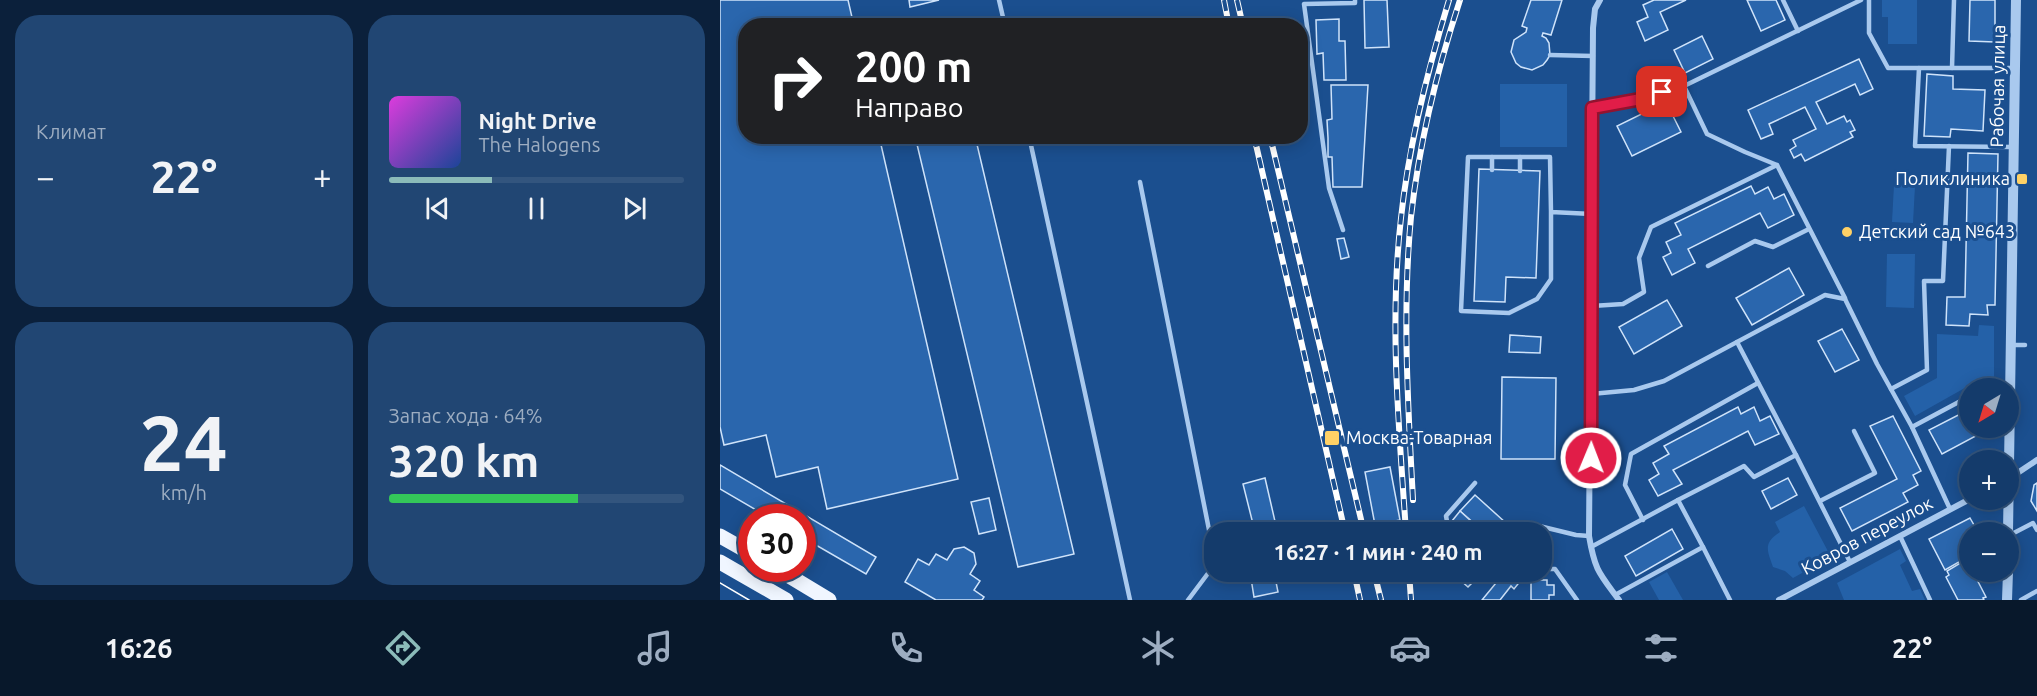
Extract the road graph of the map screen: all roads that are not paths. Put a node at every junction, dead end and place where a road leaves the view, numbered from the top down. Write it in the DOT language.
graph roads {
  1 [pos="999,0"];
  2 [pos="1355,0"];
  3 [pos="1599,0"];
  4 [pos="1783,0"];
  5 [pos="1861,0"];
  6 [pos="1869,0"];
  7 [pos="1954,0"];
  8 [pos="2016,0"];
  9 [pos="1003,18"];
  10 [pos="1306,18"];
  11 [pos="1798,31"];
  12 [pos="1308,33"];
  13 [pos="1550,55"];
  14 [pos="1593,56"];
  15 [pos="1919,68"];
  16 [pos="1952,68"];
  17 [pos="2014,68"];
  18 [pos="1684,86"];
  19 [pos="1592,108"];
  20 [pos="1031,144"];
  21 [pos="1949,146"];
  22 [pos="2012,147"];
  23 [pos="1492,157"];
  24 [pos="1520,158"];
  25 [pos="1777,165"];
  26 [pos="1492,170"];
  27 [pos="1520,171"];
  28 [pos="1140,182"];
  29 [pos="1551,212"];
  30 [pos="1592,214"];
  31 [pos="1809,229"];
  32 [pos="1343,230"];
  33 [pos="1708,266"];
  34 [pos="1845,299"];
  35 [pos="1592,306"];
  36 [pos="1737,342"];
  37 [pos="2011,345"];
  38 [pos="2025,345"];
  39 [pos="2010,378"];
  40 [pos="1758,383"];
  41 [pos="1891,389"];
  42 [pos="1591,394"];
  43 [pos="1959,402"];
  44 [pos="1912,427"];
  45 [pos="1854,431"];
  46 [pos="1796,455"];
  47 [pos="2037,460"];
  48 [pos="2019,472"];
  49 [pos="1476,483"];
  50 [pos="1678,500"];
  51 [pos="1820,501"];
  52 [pos="1959,504"];
  53 [pos="1950,509"];
  54 [pos="1643,520"];
  55 [pos="1207,522"];
  56 [pos="1447,522"];
  57 [pos="1552,529"];
  58 [pos="2019,530"];
  59 [pos="2037,530"];
  60 [pos="720,536"];
  61 [pos="1589,536"];
  62 [pos="1900,536"];
  63 [pos="738,546"];
  64 [pos="1591,547"];
  65 [pos="1703,547"];
  66 [pos="720,562"];
  67 [pos="1850,562"];
  68 [pos="1552,569"];
  69 [pos="1204,577"];
  70 [pos="800,582"];
  71 [pos="2008,582"];
  72 [pos="2037,591"];
  73 [pos="1617,598"];
  74 [pos="786,600"];
  75 [pos="830,600"];
  76 [pos="1130,600"];
  77 [pos="1188,600"];
  78 [pos="1577,600"];
  79 [pos="1730,600"];
  80 [pos="1779,600"];
  81 [pos="1930,600"];
  82 [pos="2007,600"];
  83 [pos="2021,600"];
  1 -- 9 [label="lane"];
  2 -- 10 [label="lane"];
  3 -- 14 [label="street"];
  4 -- 11 [label="lane"];
  5 -- 11 [label="lane"];
  6 -- 15 [label="lane"];
  7 -- 16 [label="lane"];
  8 -- 17 [label="street, Рабочая улица"];
  11 -- 18 [label="lane"];
  12 -- 32 [label="lane"];
  13 -- 14 [label="lane"];
  14 -- 19 [label="street"];
  15 -- 16 [label="lane"];
  15 -- 21 [label="lane"];
  16 -- 17 [label="lane"];
  17 -- 22 [label="street, Рабочая улица"];
  18 -- 19 [label="lane"];
  18 -- 25 [label="lane"];
  19 -- 30 [label="street"];
  20 -- 76 [label="lane"];
  21 -- 22 [label="lane"];
  21 -- 41 [label="lane"];
  22 -- 37 [label="street, Рабочая улица"];
  23 -- 24 [label="lane"];
  23 -- 26 [label="lane"];
  23 -- 29 [label="lane"];
  24 -- 27 [label="lane"];
  24 -- 29 [label="lane"];
  25 -- 31 [label="lane"];
  25 -- 35 [label="lane"];
  28 -- 55 [label="lane"];
  29 -- 30 [label="lane"];
  30 -- 35 [label="street"];
  31 -- 33 [label="lane"];
  31 -- 34 [label="lane"];
  34 -- 36 [label="lane"];
  34 -- 41 [label="lane"];
  35 -- 42 [label="street"];
  36 -- 40 [label="lane"];
  36 -- 42 [label="lane"];
  37 -- 38 [label="lane"];
  37 -- 39 [label="street, Рабочая улица"];
  40 -- 46 [label="lane"];
  40 -- 54 [label="lane"];
  41 -- 44 [label="lane"];
  42 -- 61 [label="street"];
  43 -- 44 [label="lane"];
  44 -- 53 [label="lane"];
  45 -- 51 [label="lane"];
  46 -- 50 [label="lane"];
  46 -- 51 [label="lane"];
  47 -- 48 [label="street"];
  49 -- 56 [label="lane"];
  50 -- 54 [label="lane"];
  50 -- 65 [label="lane"];
  51 -- 67 [label="lane"];
  52 -- 53 [label="street, Ковров переулок"];
  53 -- 62 [label="street, Ковров переулок"];
  54 -- 64 [label="lane"];
  57 -- 61 [label="lane"];
  58 -- 59 [label="lane"];
  60 -- 63 [label="main road"];
  61 -- 64 [label="street"];
  62 -- 67 [label="street, Ковров переулок"];
  62 -- 81 [label="lane"];
  64 -- 73 [label="street"];
  65 -- 73 [label="lane"];
  65 -- 79 [label="lane"];
  66 -- 74 [label="main road"];
  67 -- 80 [label="street, Ковров переулок"];
  68 -- 78 [label="lane"];
  69 -- 77 [label="lane"];
  70 -- 75 [label="main road"];
  71 -- 82 [label="street"];
  72 -- 83 [label="lane"];
}
